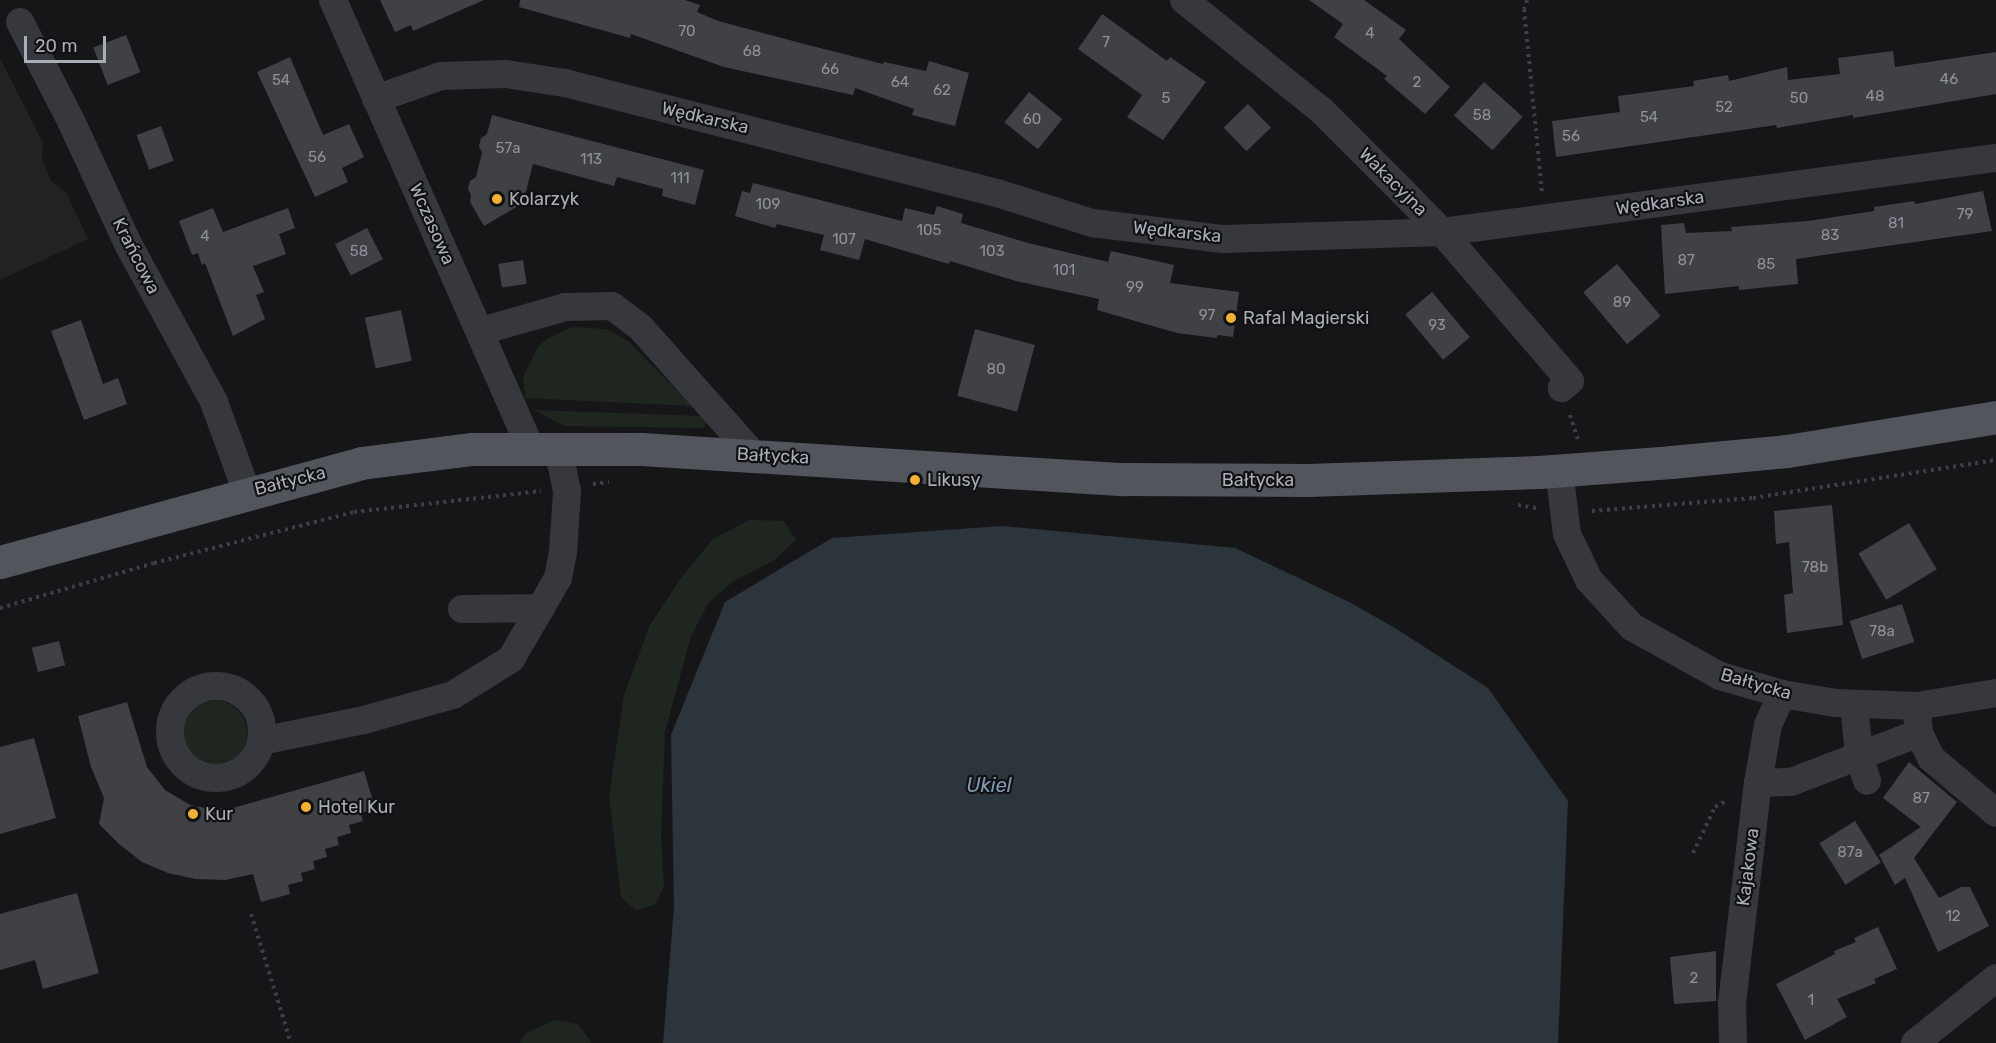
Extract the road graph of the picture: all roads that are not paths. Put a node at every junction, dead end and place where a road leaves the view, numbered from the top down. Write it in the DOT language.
graph roads {
  1 [pos="333,0"];
  2 [pos="1184,0"];
  3 [pos="20,22"];
  4 [pos="376,99"];
  5 [pos="1996,158"];
  6 [pos="1442,232"];
  7 [pos="481,331"];
  8 [pos="1562,388"];
  9 [pos="1996,417"];
  10 [pos="545,448"];
  11 [pos="753,454"];
  12 [pos="1559,470"];
  13 [pos="247,492"];
  14 [pos="0,562"];
  15 [pos="541,608"];
  16 [pos="462,609"];
  17 [pos="1996,693"];
  18 [pos="1782,694"];
  19 [pos="1854,704"];
  20 [pos="1918,719"];
  21 [pos="261,741"];
  22 [pos="1863,768"];
  23 [pos="1758,783"];
  24 [pos="1996,813"];
  25 [pos="1996,978"];
  26 [pos="1733,1043"];
  27 [pos="1915,1043"];
  1 -- 4 [label="street, Wczasowa"];
  2 -- 6 [label="street, Wakacyjna"];
  3 -- 13 [label="street, Krańcowa"];
  4 -- 6 [label="street, Wędkarska"];
  4 -- 7 [label="street, Wczasowa"];
  5 -- 6 [label="street, Wędkarska"];
  6 -- 8 [label="street, Wakacyjna"];
  7 -- 10 [label="street, Wczasowa"];
  7 -- 11 [label="street"];
  9 -- 12 [label="main road, Bałtycka"];
  10 -- 11 [label="main road, Bałtycka"];
  10 -- 13 [label="main road, Bałtycka"];
  10 -- 15 [label="street, Wczasowa"];
  11 -- 12 [label="main road, Bałtycka"];
  12 -- 18 [label="street, Bałtycka"];
  13 -- 14 [label="main road, Bałtycka"];
  15 -- 16 [label="street"];
  15 -- 21 [label="street, Wczasowa"];
  17 -- 20 [label="street, Bałtycka"];
  18 -- 19 [label="street, Bałtycka"];
  18 -- 23 [label="street, Kajakowa"];
  19 -- 20 [label="street, Bałtycka"];
  19 -- 22 [label="street"];
  20 -- 22 [label="street"];
  20 -- 24 [label="street"];
  22 -- 23 [label="street"];
  23 -- 26 [label="street, Kajakowa"];
  25 -- 27 [label="street"];
}
